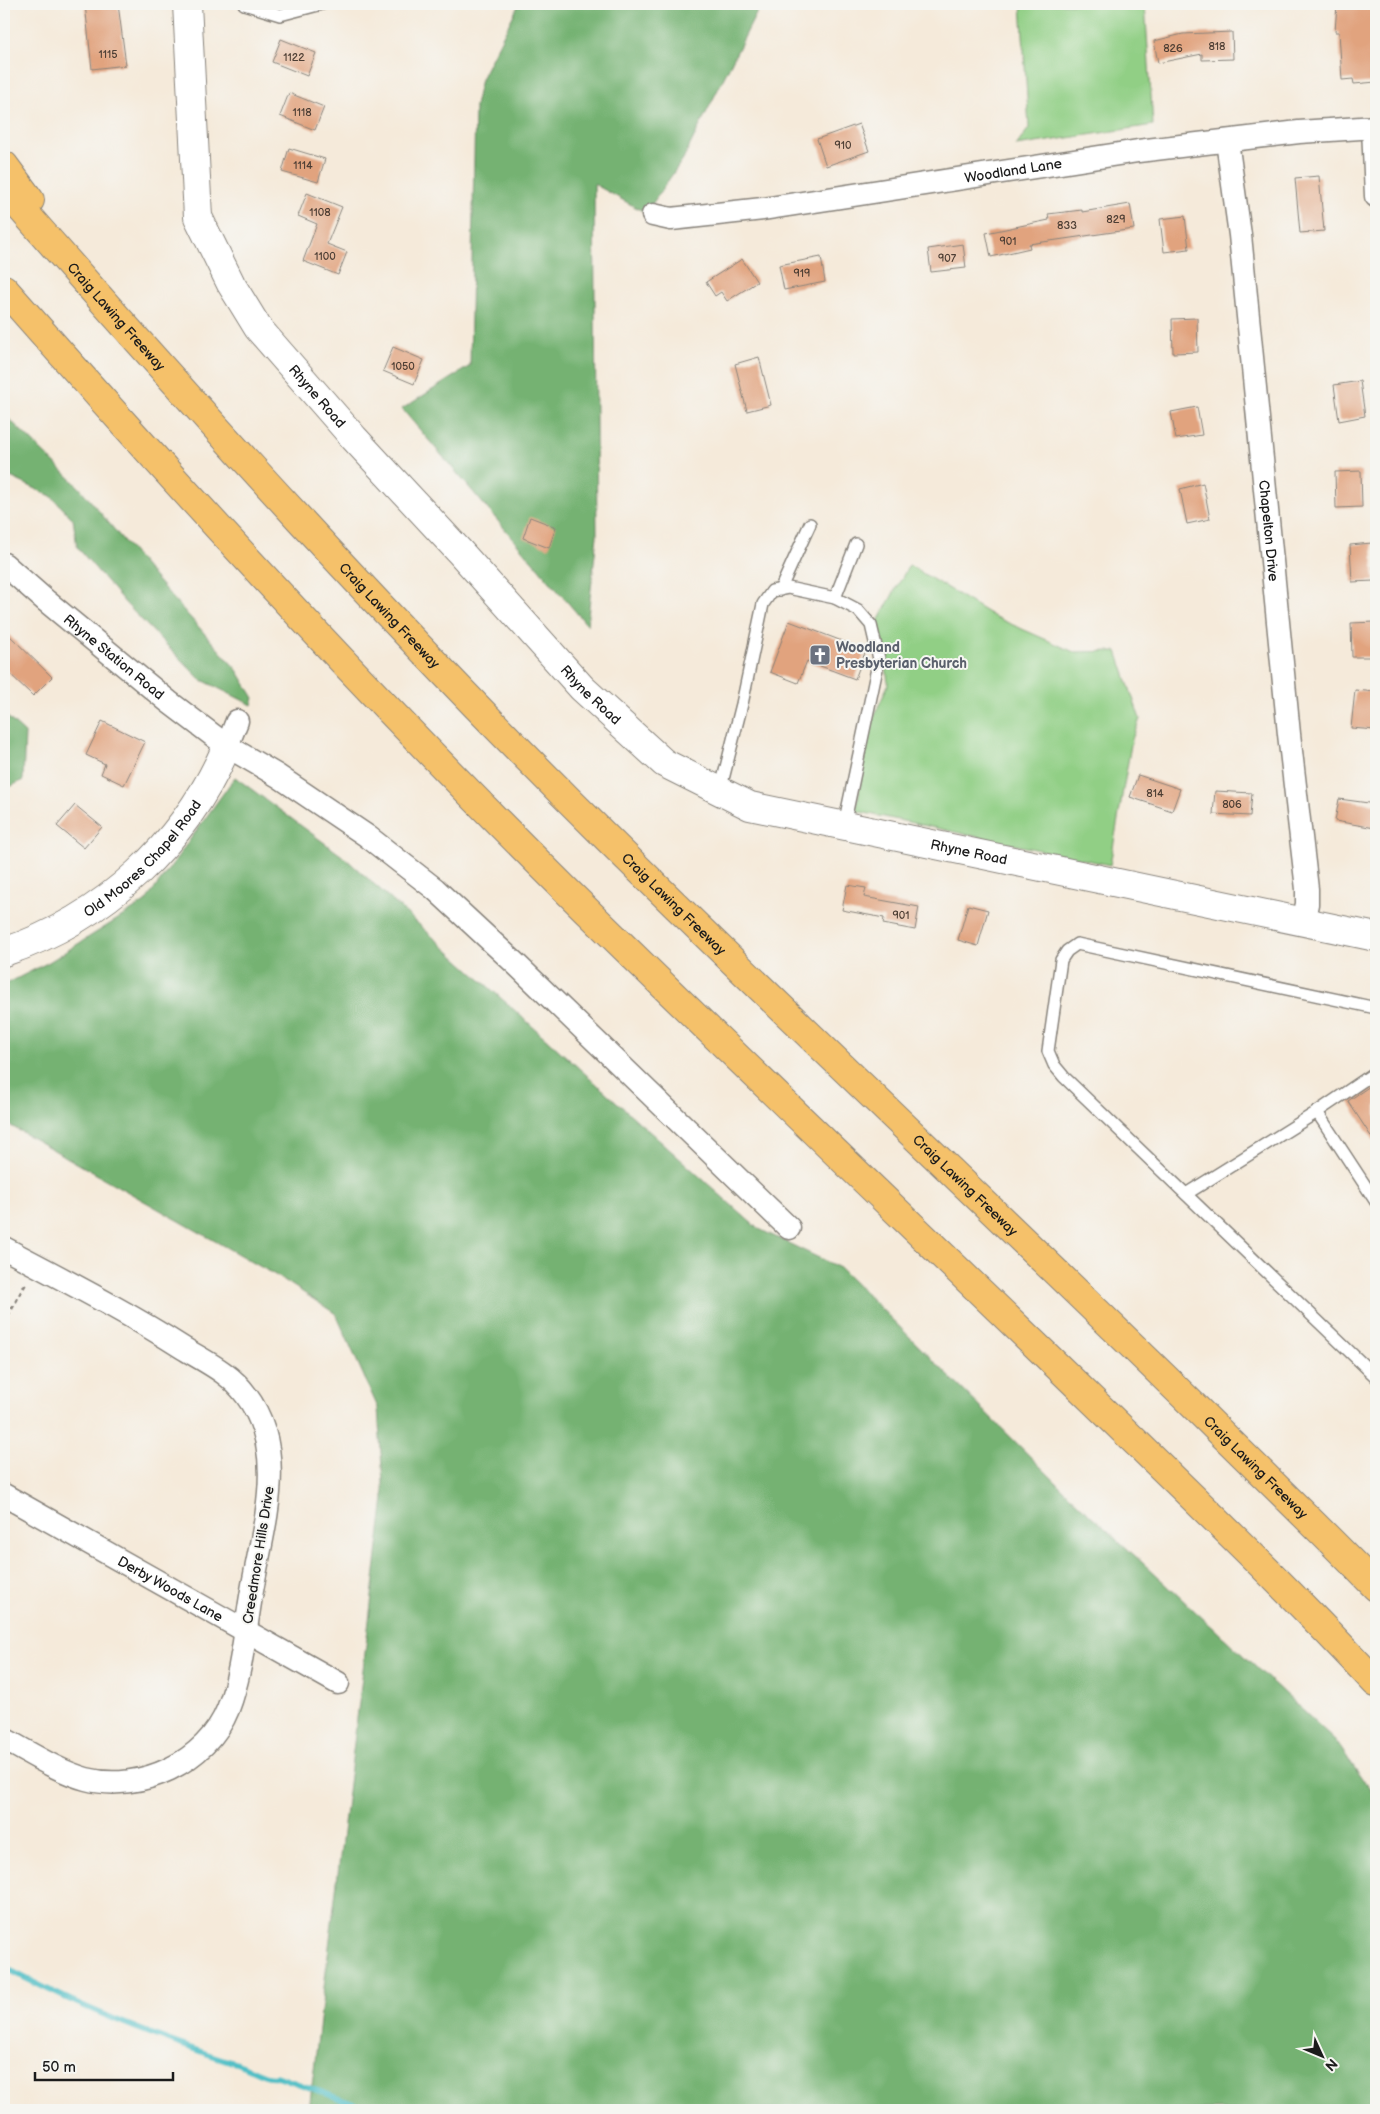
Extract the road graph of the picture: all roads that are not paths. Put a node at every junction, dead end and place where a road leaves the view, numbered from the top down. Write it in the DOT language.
graph roads {
  1 [pos="187,4"];
  2 [pos="244,4"];
  3 [pos="322,4"];
  4 [pos="1375,127"];
  5 [pos="1227,141"];
  6 [pos="4,165"];
  7 [pos="4,189"];
  8 [pos="1376,196"];
  9 [pos="654,215"];
  10 [pos="4,289"];
  11 [pos="4,305"];
  12 [pos="115,316"];
  13 [pos="112,412"];
  14 [pos="810,524"];
  15 [pos="856,544"];
  16 [pos="4,564"];
  17 [pos="780,590"];
  18 [pos="835,598"];
  19 [pos="238,721"];
  20 [pos="227,746"];
  21 [pos="720,791"];
  22 [pos="844,826"];
  23 [pos="1303,921"];
  24 [pos="1376,937"];
  25 [pos="4,952"];
  26 [pos="1376,1008"];
  27 [pos="1376,1072"];
  28 [pos="1317,1112"];
  29 [pos="1186,1194"];
  30 [pos="1376,1202"];
  31 [pos="789,1228"];
  32 [pos="4,1248"];
  33 [pos="1376,1377"];
  34 [pos="4,1495"];
  35 [pos="1376,1588"];
  36 [pos="245,1630"];
  37 [pos="338,1683"];
  38 [pos="1376,1683"];
  39 [pos="4,1739"];
  1 -- 21 [label="street, Rhyne Road"];
  2 -- 3 [label="lane"];
  4 -- 5 [label="street, Woodland Lane"];
  4 -- 8 [label="street, Woodland Lane"];
  5 -- 9 [label="street, Woodland Lane"];
  5 -- 23 [label="street, Chapelton Drive"];
  6 -- 12 [label="highway"];
  7 -- 12 [label="highway, Craig Lawing Freeway"];
  10 -- 13 [label="highway"];
  11 -- 13 [label="highway"];
  12 -- 35 [label="highway, Craig Lawing Freeway"];
  13 -- 38 [label="highway"];
  14 -- 17 [label="lane"];
  15 -- 18 [label="lane"];
  16 -- 20 [label="street, Rhyne Station Road"];
  17 -- 18 [label="lane"];
  17 -- 21 [label="lane"];
  18 -- 22 [label="lane"];
  19 -- 20 [label="street, Old Moores Chapel Road"];
  20 -- 25 [label="street, Old Moores Chapel Road"];
  20 -- 31 [label="street, Rhyne Station Road"];
  21 -- 22 [label="street, Rhyne Road"];
  22 -- 23 [label="street, Rhyne Road"];
  23 -- 24 [label="street, Rhyne Road"];
  26 -- 29 [label="lane"];
  27 -- 28 [label="lane"];
  28 -- 29 [label="lane"];
  28 -- 30 [label="lane"];
  29 -- 33 [label="lane"];
  32 -- 36 [label="street, Creedmore Hills Drive"];
  34 -- 36 [label="street, Derby Woods Lane"];
  36 -- 37 [label="street, Derby Woods Lane"];
  36 -- 39 [label="street, Creedmore Hills Drive"];
}
